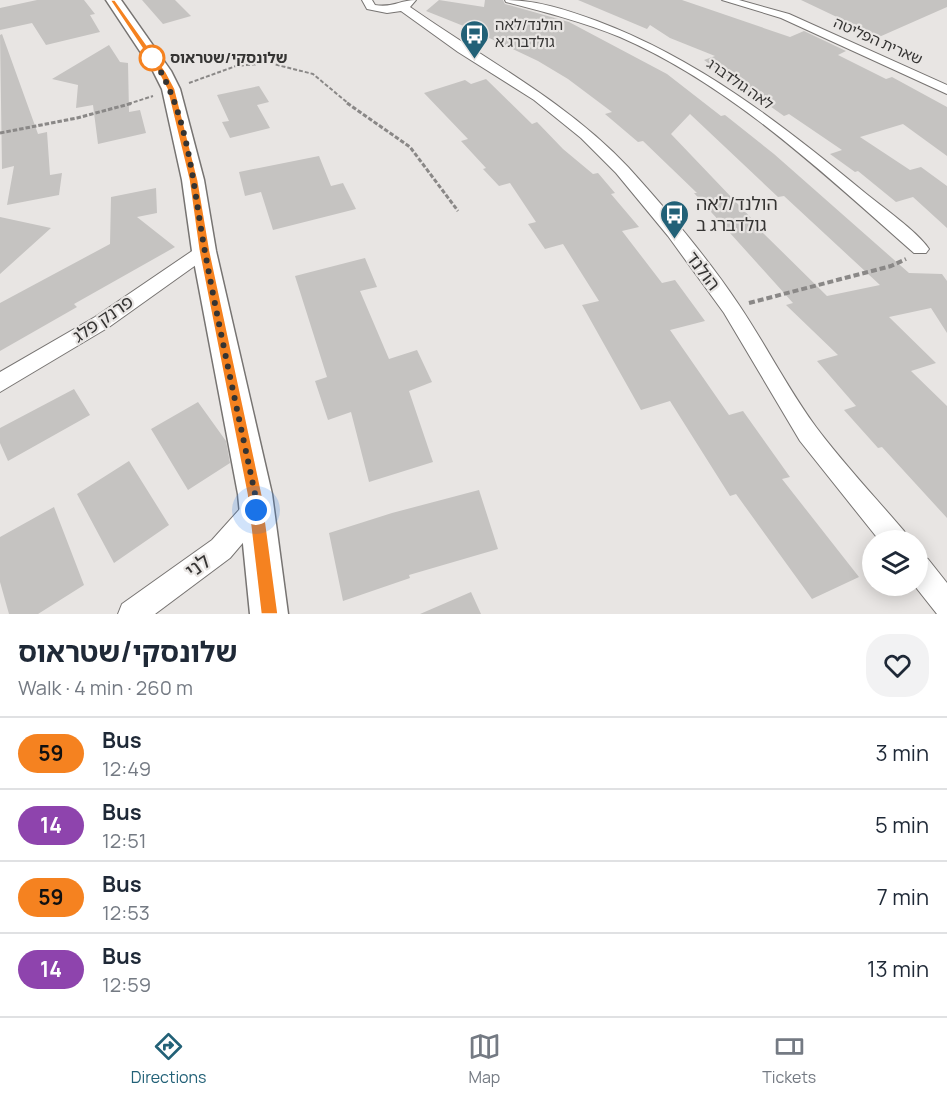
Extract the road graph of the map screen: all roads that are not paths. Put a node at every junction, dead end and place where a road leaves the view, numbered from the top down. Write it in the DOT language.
graph roads {
  1 [pos="113,0"];
  2 [pos="367,0"];
  3 [pos="510,0"];
  4 [pos="727,0"];
  5 [pos="407,4"];
  6 [pos="947,90"];
  7 [pos="920,249"];
  8 [pos="204,251"];
  9 [pos="0,383"];
  10 [pos="256,510"];
  11 [pos="887,530"];
  12 [pos="928,581"];
  13 [pos="947,604"];
  14 [pos="132,614"];
  15 [pos="269,614"];
  1 -- 8 [label="street"];
  2 -- 5 [label="street"];
  3 -- 7 [label="street, לאה גולדברג"];
  4 -- 6 [label="street, שארית הפליטה"];
  5 -- 11 [label="street, הולנד"];
  8 -- 9 [label="street, פרנק פלג"];
  8 -- 10 [label="street"];
  10 -- 14 [label="street, לני"];
  10 -- 15 [label="street"];
  12 -- 13 [label="street"];
}
